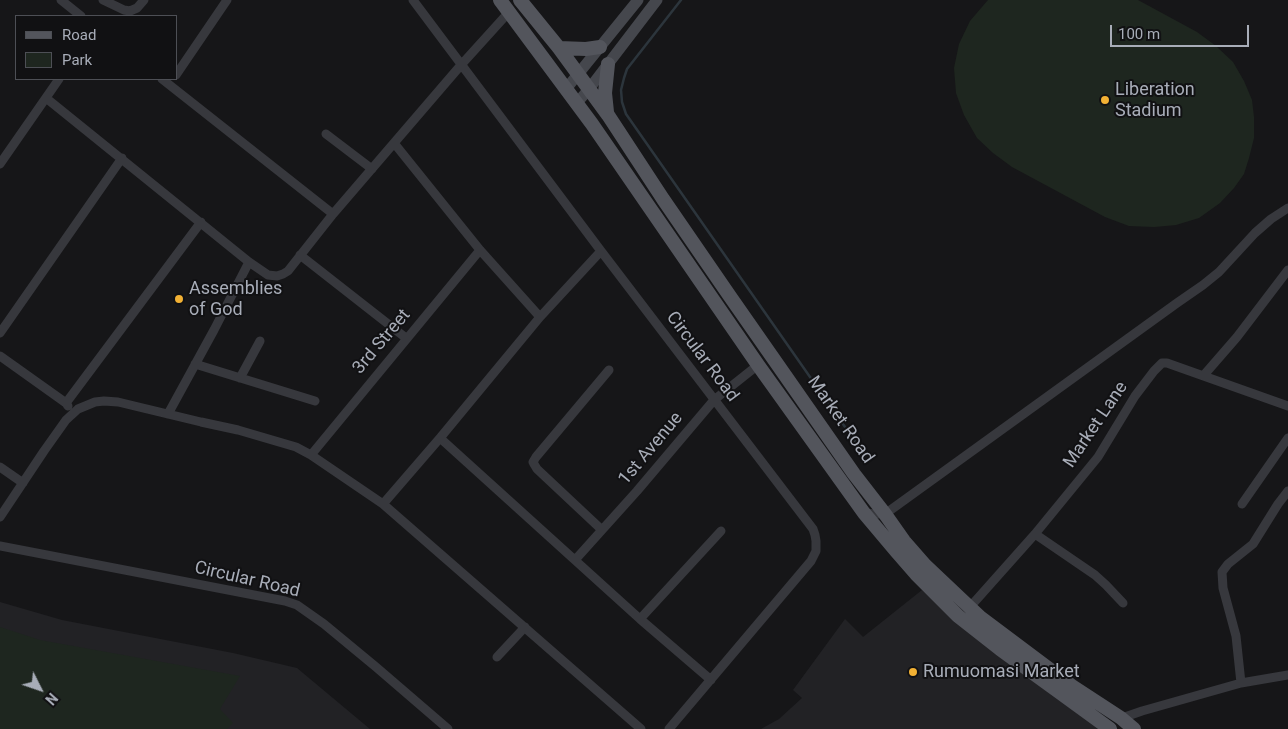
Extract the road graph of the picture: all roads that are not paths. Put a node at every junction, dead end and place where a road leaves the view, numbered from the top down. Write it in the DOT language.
graph roads {
  1 [pos="61,0"];
  2 [pos="103,0"];
  3 [pos="144,0"];
  4 [pos="227,0"];
  5 [pos="413,0"];
  6 [pos="500,0"];
  7 [pos="520,0"];
  8 [pos="638,0"];
  9 [pos="657,0"];
  10 [pos="509,12"];
  11 [pos="80,15"];
  12 [pos="600,47"];
  13 [pos="559,48"];
  14 [pos="608,64"];
  15 [pos="461,65"];
  16 [pos="178,72"];
  17 [pos="578,73"];
  18 [pos="58,80"];
  19 [pos="172,82"];
  20 [pos="566,89"];
  21 [pos="589,89"];
  22 [pos="46,98"];
  23 [pos="576,104"];
  24 [pos="608,115"];
  25 [pos="326,134"];
  26 [pos="394,143"];
  27 [pos="122,158"];
  28 [pos="0,164"];
  29 [pos="372,169"];
  30 [pos="1288,208"];
  31 [pos="333,214"];
  32 [pos="201,222"];
  33 [pos="480,250"];
  34 [pos="601,251"];
  35 [pos="300,255"];
  36 [pos="249,262"];
  37 [pos="1288,270"];
  38 [pos="540,317"];
  39 [pos="0,334"];
  40 [pos="406,338"];
  41 [pos="260,341"];
  42 [pos="0,356"];
  43 [pos="195,364"];
  44 [pos="758,365"];
  45 [pos="609,370"];
  46 [pos="1204,375"];
  47 [pos="240,378"];
  48 [pos="714,400"];
  49 [pos="315,401"];
  50 [pos="66,403"];
  51 [pos="1288,406"];
  52 [pos="72,414"];
  53 [pos="168,414"];
  54 [pos="440,438"];
  55 [pos="1288,438"];
  56 [pos="310,455"];
  57 [pos="0,467"];
  58 [pos="23,483"];
  59 [pos="1288,492"];
  60 [pos="383,504"];
  61 [pos="1242,504"];
  62 [pos="864,512"];
  63 [pos="885,514"];
  64 [pos="0,518"];
  65 [pos="602,530"];
  66 [pos="721,531"];
  67 [pos="1035,534"];
  68 [pos="0,546"];
  69 [pos="575,560"];
  70 [pos="1123,603"];
  71 [pos="970,607"];
  72 [pos="640,619"];
  73 [pos="525,627"];
  74 [pos="497,657"];
  75 [pos="1288,675"];
  76 [pos="711,680"];
  77 [pos="1241,683"];
  78 [pos="1121,718"];
  79 [pos="1105,728"];
  80 [pos="448,729"];
  81 [pos="641,729"];
  82 [pos="669,729"];
  83 [pos="1134,729"];
  1 -- 11 [label="street"];
  2 -- 3 [label="street"];
  4 -- 16 [label="street"];
  5 -- 15 [label="street, Circular Road"];
  6 -- 10 [label="main road, Market Road"];
  7 -- 13 [label="main road, Market Road"];
  8 -- 12 [label="main road"];
  9 -- 14 [label="main road"];
  10 -- 15 [label="street"];
  10 -- 20 [label="main road, Market Road"];
  12 -- 13 [label="main road"];
  12 -- 17 [label="main road"];
  13 -- 17 [label="main road, Market Road"];
  14 -- 21 [label="main road"];
  14 -- 24 [label="main road"];
  15 -- 26 [label="street"];
  15 -- 34 [label="street, Circular Road"];
  17 -- 20 [label="main road"];
  17 -- 21 [label="main road, Market Road"];
  18 -- 22 [label="street"];
  19 -- 31 [label="street"];
  20 -- 23 [label="main road, Market Road"];
  21 -- 23 [label="main road"];
  21 -- 24 [label="main road, Market Road"];
  22 -- 27 [label="street"];
  22 -- 28 [label="street"];
  23 -- 44 [label="main road, Market Road"];
  24 -- 63 [label="main road, Market Road"];
  25 -- 29 [label="street"];
  26 -- 29 [label="street"];
  26 -- 33 [label="street"];
  27 -- 32 [label="street"];
  27 -- 39 [label="street"];
  29 -- 31 [label="street"];
  30 -- 63 [label="street"];
  31 -- 35 [label="street"];
  32 -- 36 [label="street"];
  32 -- 50 [label="street"];
  33 -- 38 [label="street"];
  33 -- 40 [label="street, 3rd Street"];
  34 -- 38 [label="street"];
  34 -- 48 [label="street, Circular Road"];
  35 -- 36 [label="street"];
  35 -- 40 [label="street"];
  36 -- 43 [label="street"];
  37 -- 46 [label="street"];
  38 -- 54 [label="street"];
  40 -- 56 [label="street, 3rd Street"];
  41 -- 47 [label="street"];
  42 -- 50 [label="street"];
  43 -- 47 [label="street"];
  43 -- 53 [label="street"];
  44 -- 48 [label="street, 1st Avenue"];
  44 -- 62 [label="main road, Market Road"];
  45 -- 65 [label="street"];
  46 -- 51 [label="street, Market Lane"];
  46 -- 67 [label="street, Market Lane"];
  47 -- 49 [label="street"];
  48 -- 65 [label="street, 1st Avenue"];
  48 -- 76 [label="street, Circular Road"];
  50 -- 52 [label="street"];
  52 -- 53 [label="street"];
  52 -- 58 [label="street"];
  53 -- 56 [label="street"];
  54 -- 60 [label="street"];
  54 -- 69 [label="street"];
  55 -- 61 [label="street"];
  56 -- 60 [label="street"];
  57 -- 58 [label="street"];
  58 -- 64 [label="street"];
  59 -- 77 [label="street"];
  60 -- 73 [label="street"];
  62 -- 63 [label="street"];
  62 -- 79 [label="main road, Market Road"];
  63 -- 71 [label="main road, Market Road"];
  65 -- 69 [label="street, 1st Avenue"];
  66 -- 72 [label="street"];
  67 -- 70 [label="street"];
  67 -- 71 [label="street, Market Lane"];
  68 -- 80 [label="street, Circular Road"];
  69 -- 72 [label="street"];
  71 -- 78 [label="main road, Market Road"];
  72 -- 76 [label="street"];
  73 -- 74 [label="street"];
  73 -- 81 [label="street"];
  75 -- 77 [label="street"];
  76 -- 82 [label="street, Circular Road"];
  77 -- 78 [label="street"];
  78 -- 79 [label="street"];
  78 -- 83 [label="main road, Market Road"];
}
